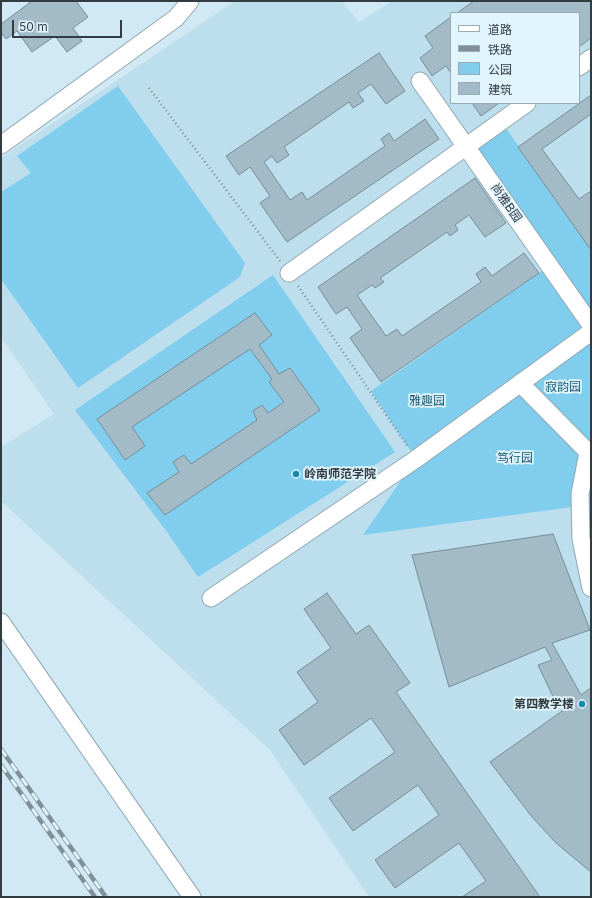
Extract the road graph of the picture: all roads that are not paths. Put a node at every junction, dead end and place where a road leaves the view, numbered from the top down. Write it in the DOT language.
graph roads {
  1 [pos="190,1"];
  2 [pos="591,58"];
  3 [pos="580,66"];
  4 [pos="420,81"];
  5 [pos="526,104"];
  6 [pos="1,145"];
  7 [pos="465,146"];
  8 [pos="289,272"];
  9 [pos="591,325"];
  10 [pos="591,332"];
  11 [pos="520,383"];
  12 [pos="590,451"];
  13 [pos="591,588"];
  14 [pos="211,598"];
  15 [pos="1,622"];
  16 [pos="192,897"];
  1 -- 6 [label="street"];
  2 -- 3 [label="street"];
  4 -- 7 [label="street, 尚雅B园"];
  5 -- 7 [label="street"];
  7 -- 8 [label="street"];
  7 -- 9 [label="street, 尚雅B园"];
  10 -- 11 [label="street"];
  11 -- 12 [label="street"];
  11 -- 14 [label="street"];
  12 -- 13 [label="street"];
  15 -- 16 [label="street"];
}
